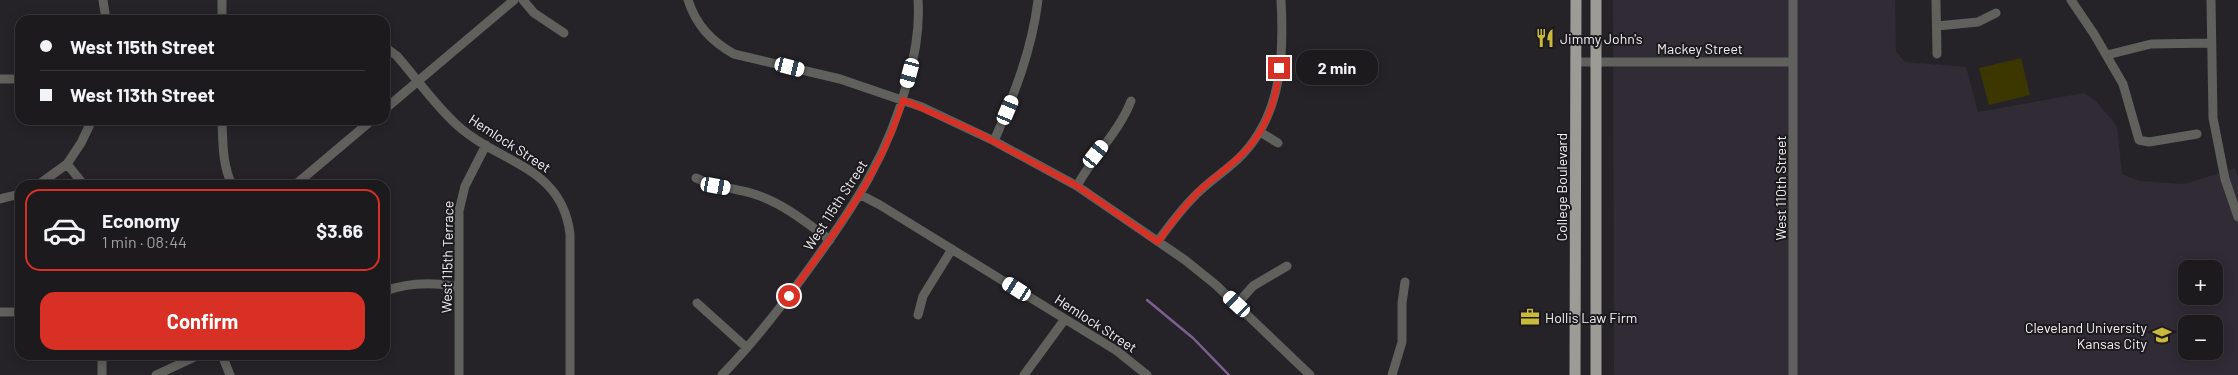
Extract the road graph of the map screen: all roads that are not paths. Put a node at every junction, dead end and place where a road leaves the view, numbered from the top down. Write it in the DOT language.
graph roads {
  1 [pos="103,0"];
  2 [pos="222,0"];
  3 [pos="514,0"];
  4 [pos="523,0"];
  5 [pos="688,0"];
  6 [pos="918,0"];
  7 [pos="1038,0"];
  8 [pos="1281,0"];
  9 [pos="1576,0"];
  10 [pos="1596,0"];
  11 [pos="1793,0"];
  12 [pos="1936,0"];
  13 [pos="2071,0"];
  14 [pos="2210,0"];
  15 [pos="1996,13"];
  16 [pos="105,15"];
  17 [pos="222,15"];
  18 [pos="1937,26"];
  19 [pos="564,33"];
  20 [pos="2211,43"];
  21 [pos="390,51"];
  22 [pos="1937,54"];
  23 [pos="2107,55"];
  24 [pos="1576,62"];
  25 [pos="1596,62"];
  26 [pos="1793,62"];
  27 [pos="0,79"];
  28 [pos="15,79"];
  29 [pos="419,81"];
  30 [pos="903,100"];
  31 [pos="1131,101"];
  32 [pos="390,105"];
  33 [pos="90,125"];
  34 [pos="222,125"];
  35 [pos="366,125"];
  36 [pos="1260,132"];
  37 [pos="2197,134"];
  38 [pos="994,141"];
  39 [pos="1278,143"];
  40 [pos="486,145"];
  41 [pos="67,164"];
  42 [pos="696,178"];
  43 [pos="45,180"];
  44 [pos="80,180"];
  45 [pos="231,180"];
  46 [pos="301,180"];
  47 [pos="1077,186"];
  48 [pos="15,195"];
  49 [pos="861,195"];
  50 [pos="0,199"];
  51 [pos="2238,217"];
  52 [pos="830,240"];
  53 [pos="1158,242"];
  54 [pos="952,249"];
  55 [pos="1287,266"];
  56 [pos="1405,282"];
  57 [pos="459,287"];
  58 [pos="390,290"];
  59 [pos="697,304"];
  60 [pos="1237,304"];
  61 [pos="0,312"];
  62 [pos="15,312"];
  63 [pos="918,316"];
  64 [pos="1065,319"];
  65 [pos="747,348"];
  66 [pos="102,360"];
  67 [pos="188,360"];
  68 [pos="224,360"];
  69 [pos="102,375"];
  70 [pos="156,375"];
  71 [pos="230,375"];
  72 [pos="459,375"];
  73 [pos="570,375"];
  74 [pos="722,375"];
  75 [pos="1024,375"];
  76 [pos="1147,375"];
  77 [pos="1310,375"];
  78 [pos="1392,375"];
  79 [pos="1575,375"];
  80 [pos="1596,375"];
  81 [pos="1793,375"];
  1 -- 16 [label="street"];
  2 -- 17 [label="street"];
  3 -- 29 [label="street"];
  4 -- 19 [label="street"];
  5 -- 30 [label="street"];
  6 -- 30 [label="street, West 115th Street"];
  7 -- 38 [label="street"];
  8 -- 36 [label="street"];
  9 -- 24 [label="main road, College Boulevard"];
  10 -- 25 [label="main road"];
  11 -- 26 [label="street, West 110th Street"];
  12 -- 18 [label="street"];
  13 -- 23 [label="street"];
  14 -- 20 [label="street"];
  15 -- 18 [label="street"];
  18 -- 22 [label="street"];
  20 -- 23 [label="street"];
  20 -- 51 [label="street"];
  21 -- 29 [label="street, Hemlock Street"];
  23 -- 37 [label="street"];
  24 -- 25 [label="street, Mackey Street"];
  24 -- 79 [label="main road, College Boulevard"];
  25 -- 26 [label="street, Mackey Street"];
  25 -- 80 [label="main road"];
  26 -- 81 [label="street, West 110th Street"];
  27 -- 28 [label="street"];
  29 -- 32 [label="street"];
  29 -- 40 [label="street, Hemlock Street"];
  30 -- 38 [label="street"];
  30 -- 49 [label="street, West 115th Street"];
  31 -- 47 [label="street"];
  33 -- 41 [label="street"];
  34 -- 45 [label="street"];
  35 -- 46 [label="street"];
  36 -- 39 [label="street"];
  36 -- 53 [label="street"];
  38 -- 47 [label="street"];
  40 -- 57 [label="street, West 115th Terrace"];
  40 -- 73 [label="street, Hemlock Street"];
  41 -- 43 [label="street"];
  41 -- 44 [label="street"];
  42 -- 52 [label="street"];
  47 -- 53 [label="street"];
  48 -- 50 [label="street"];
  49 -- 52 [label="street, West 115th Street"];
  49 -- 54 [label="street, Hemlock Street"];
  52 -- 65 [label="street, West 115th Street"];
  53 -- 60 [label="street"];
  54 -- 63 [label="street"];
  54 -- 64 [label="street, Hemlock Street"];
  55 -- 60 [label="street"];
  56 -- 78 [label="street"];
  57 -- 58 [label="street"];
  57 -- 72 [label="street, West 115th Terrace"];
  59 -- 65 [label="street"];
  60 -- 77 [label="street"];
  61 -- 62 [label="street"];
  64 -- 75 [label="street"];
  64 -- 76 [label="street, Hemlock Street"];
  65 -- 74 [label="street, West 115th Street"];
  66 -- 69 [label="street"];
  67 -- 70 [label="street"];
  68 -- 71 [label="street"];
}
